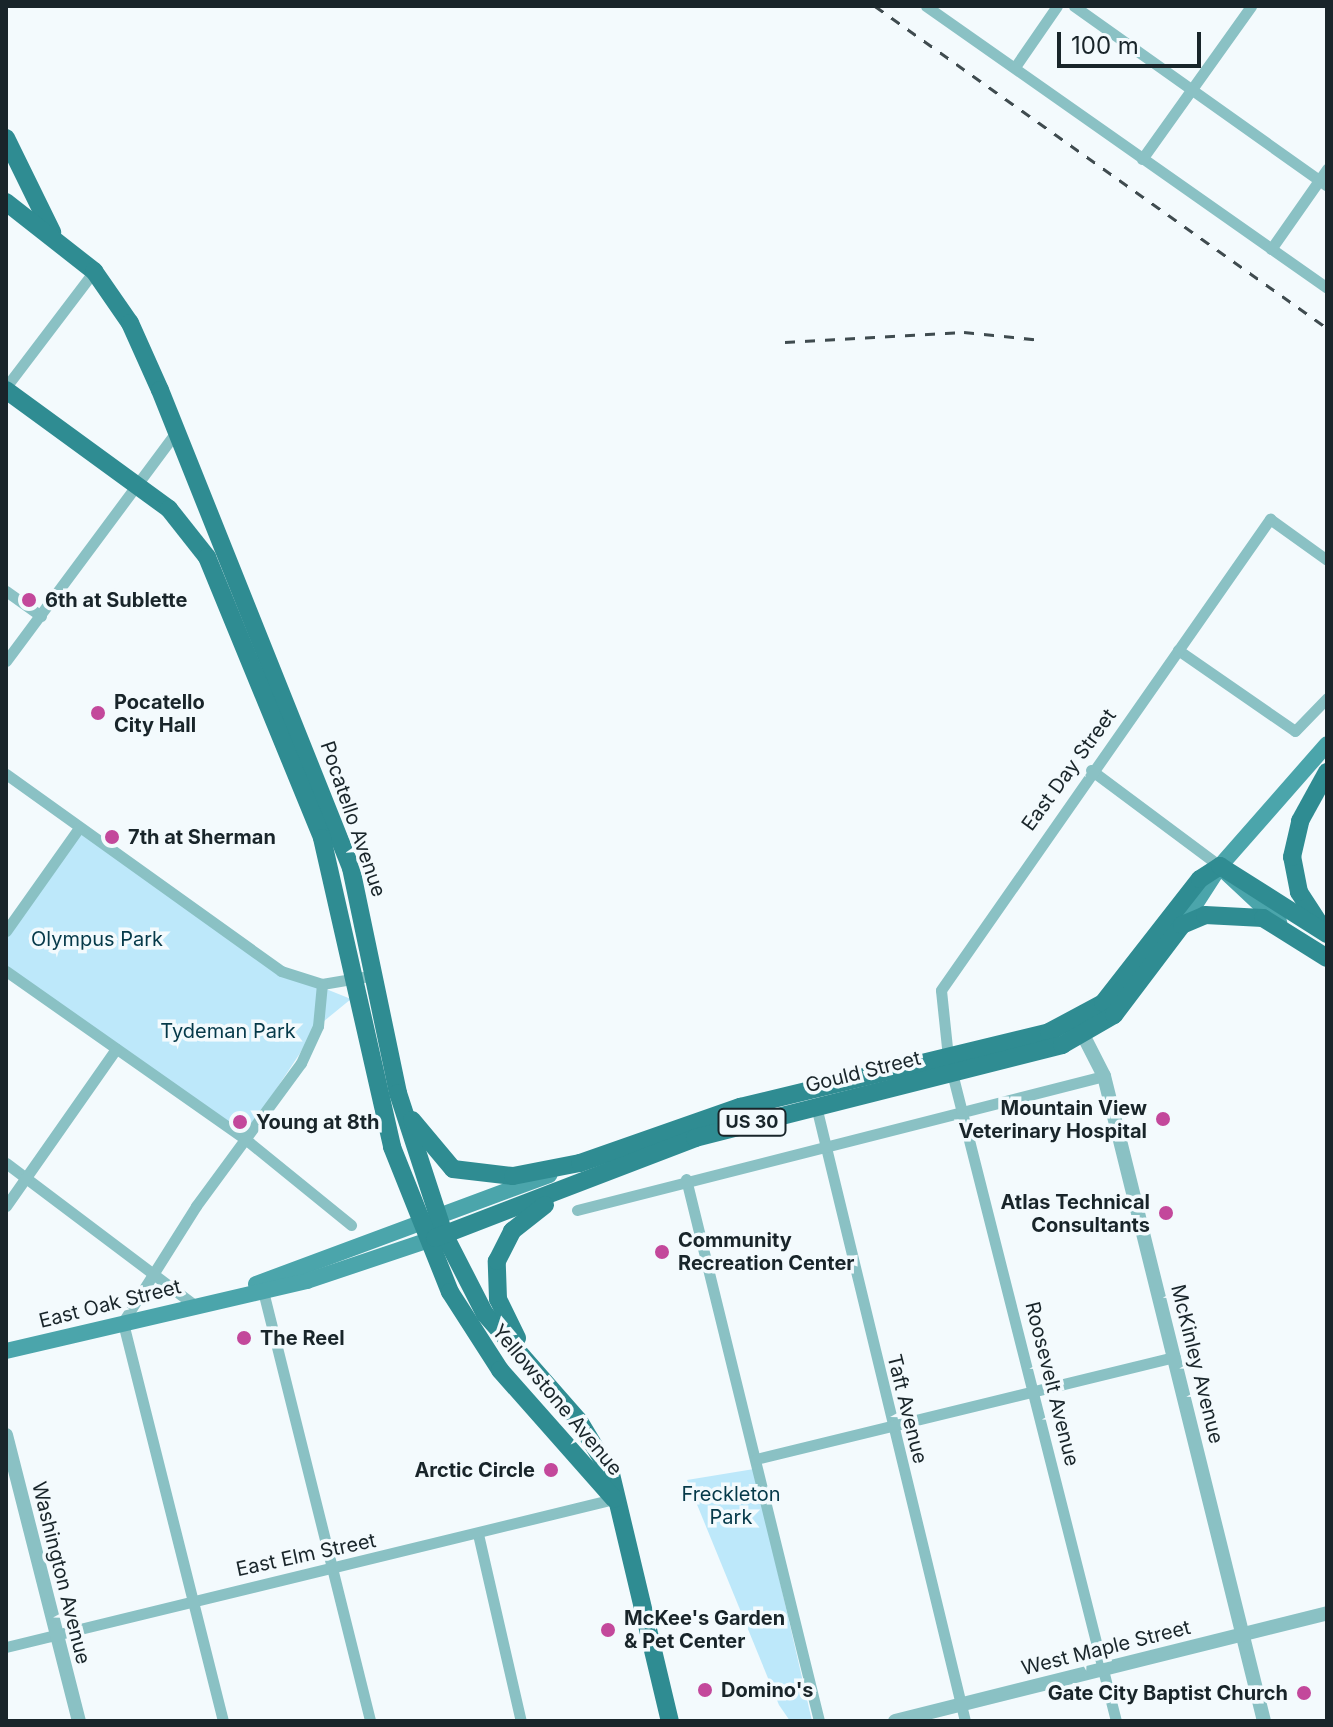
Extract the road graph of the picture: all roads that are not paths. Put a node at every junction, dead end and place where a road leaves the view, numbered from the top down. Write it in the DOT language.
graph roads {
  1 [pos="926,6"];
  2 [pos="1057,6"];
  3 [pos="1074,6"];
  4 [pos="1251,6"];
  5 [pos="1015,67"];
  6 [pos="1191,88"];
  7 [pos="6,138"];
  8 [pos="1142,159"];
  9 [pos="1327,169"];
  10 [pos="1323,183"];
  11 [pos="6,202"];
  12 [pos="55,238"];
  13 [pos="1271,249"];
  14 [pos="94,271"];
  15 [pos="1327,288"];
  16 [pos="6,389"];
  17 [pos="176,432"];
  18 [pos="138,484"];
  19 [pos="1327,560"];
  20 [pos="6,591"];
  21 [pos="41,616"];
  22 [pos="1178,650"];
  23 [pos="6,661"];
  24 [pos="1327,698"];
  25 [pos="1327,744"];
  26 [pos="1091,770"];
  27 [pos="1327,772"];
  28 [pos="6,774"];
  29 [pos="79,828"];
  30 [pos="1220,866"];
  31 [pos="1182,925"];
  32 [pos="1289,930"];
  33 [pos="6,931"];
  34 [pos="1326,933"];
  35 [pos="1327,958"];
  36 [pos="6,971"];
  37 [pos="367,977"];
  38 [pos="322,984"];
  39 [pos="1080,1028"];
  40 [pos="116,1049"];
  41 [pos="950,1065"];
  42 [pos="1104,1076"];
  43 [pos="398,1093"];
  44 [pos="816,1106"];
  45 [pos="966,1110"];
  46 [pos="244,1138"];
  47 [pos="824,1145"];
  48 [pos="6,1163"];
  49 [pos="580,1163"];
  50 [pos="614,1168"];
  51 [pos="26,1177"];
  52 [pos="686,1179"];
  53 [pos="6,1206"];
  54 [pos="577,1210"];
  55 [pos="351,1225"];
  56 [pos="433,1229"];
  57 [pos="153,1268"];
  58 [pos="261,1286"];
  59 [pos="193,1304"];
  60 [pos="123,1322"];
  61 [pos="6,1351"];
  62 [pos="1175,1357"];
  63 [pos="538,1375"];
  64 [pos="1036,1390"];
  65 [pos="893,1426"];
  66 [pos="6,1435"];
  67 [pos="756,1459"];
  68 [pos="614,1499"];
  69 [pos="478,1534"];
  70 [pos="331,1567"];
  71 [pos="194,1600"];
  72 [pos="1327,1613"];
  73 [pos="56,1633"];
  74 [pos="1243,1633"];
  75 [pos="6,1647"];
  76 [pos="1104,1669"];
  77 [pos="961,1705"];
  78 [pos="79,1721"];
  79 [pos="223,1721"];
  80 [pos="370,1721"];
  81 [pos="521,1721"];
  82 [pos="670,1721"];
  83 [pos="819,1721"];
  84 [pos="895,1721"];
  85 [pos="965,1721"];
  86 [pos="1116,1721"];
  87 [pos="1264,1721"];
  1 -- 5 [label="street"];
  2 -- 5 [label="street"];
  3 -- 6 [label="street"];
  4 -- 6 [label="street"];
  5 -- 8 [label="street"];
  6 -- 8 [label="street"];
  6 -- 10 [label="street"];
  7 -- 12 [label="main road"];
  8 -- 13 [label="street"];
  9 -- 10 [label="street"];
  10 -- 13 [label="street"];
  11 -- 12 [label="main road, Pocatello Avenue"];
  12 -- 14 [label="main road, Pocatello Avenue"];
  13 -- 15 [label="street"];
  14 -- 16 [label="street"];
  14 -- 17 [label="main road, Pocatello Avenue"];
  16 -- 18 [label="main road, Pocatello Avenue"];
  17 -- 18 [label="street"];
  17 -- 37 [label="main road, Pocatello Avenue"];
  18 -- 21 [label="street"];
  18 -- 37 [label="main road, Pocatello Avenue"];
  19 -- 22 [label="street, East Day Street"];
  20 -- 21 [label="street"];
  21 -- 23 [label="street"];
  22 -- 24 [label="street"];
  22 -- 26 [label="street, East Day Street"];
  25 -- 30 [label="main road"];
  26 -- 30 [label="street"];
  26 -- 41 [label="street, East Day Street"];
  27 -- 34 [label="main road"];
  28 -- 29 [label="street"];
  29 -- 33 [label="street"];
  29 -- 38 [label="street"];
  30 -- 31 [label="main road"];
  30 -- 32 [label="main road"];
  30 -- 34 [label="main road"];
  30 -- 39 [label="main road, US 30"];
  31 -- 32 [label="main road"];
  31 -- 39 [label="main road, US 30"];
  32 -- 35 [label="main road"];
  36 -- 40 [label="street"];
  37 -- 38 [label="street"];
  37 -- 43 [label="main road, Pocatello Avenue"];
  37 -- 56 [label="main road, Pocatello Avenue"];
  38 -- 46 [label="street"];
  39 -- 41 [label="main road, Gould Street / US 30"];
  39 -- 42 [label="street, McKinley Avenue"];
  40 -- 46 [label="street"];
  40 -- 51 [label="street"];
  41 -- 44 [label="main road, Gould Street / US 30"];
  41 -- 45 [label="street, Roosevelt Avenue"];
  41 -- 49 [label="main road, Gould Street / US 30"];
  42 -- 45 [label="street"];
  42 -- 62 [label="street, McKinley Avenue"];
  43 -- 49 [label="main road, US 30"];
  43 -- 56 [label="main road, Pocatello Avenue"];
  44 -- 47 [label="street, Taft Avenue"];
  44 -- 50 [label="main road, Gould Street / US 30"];
  45 -- 47 [label="street"];
  45 -- 64 [label="street, Roosevelt Avenue"];
  46 -- 55 [label="street"];
  46 -- 57 [label="street"];
  47 -- 52 [label="street"];
  47 -- 65 [label="street, Taft Avenue"];
  48 -- 51 [label="street"];
  49 -- 56 [label="main road, Gould Street"];
  50 -- 56 [label="main road, Gould Street / US 30"];
  50 -- 63 [label="main road"];
  51 -- 53 [label="street"];
  51 -- 57 [label="street"];
  52 -- 54 [label="street"];
  52 -- 67 [label="street"];
  56 -- 58 [label="main road, East Oak Street"];
  56 -- 63 [label="main road, Yellowstone Avenue"];
  56 -- 68 [label="main road, Yellowstone Avenue"];
  57 -- 59 [label="street"];
  57 -- 60 [label="street"];
  58 -- 59 [label="main road, East Oak Street"];
  58 -- 70 [label="street"];
  59 -- 60 [label="main road, East Oak Street"];
  60 -- 61 [label="main road, East Oak Street"];
  60 -- 71 [label="street"];
  62 -- 64 [label="street"];
  62 -- 74 [label="street, McKinley Avenue"];
  63 -- 68 [label="main road, Yellowstone Avenue"];
  64 -- 65 [label="street"];
  64 -- 76 [label="street, Roosevelt Avenue"];
  65 -- 67 [label="street"];
  65 -- 77 [label="street, Taft Avenue"];
  66 -- 73 [label="street, Washington Avenue"];
  67 -- 83 [label="street"];
  68 -- 69 [label="street, East Elm Street"];
  68 -- 82 [label="main road, Yellowstone Avenue"];
  69 -- 70 [label="street, East Elm Street"];
  69 -- 81 [label="street"];
  70 -- 71 [label="street, East Elm Street"];
  70 -- 80 [label="street"];
  71 -- 73 [label="street, East Elm Street"];
  71 -- 79 [label="street"];
  72 -- 74 [label="street, West Maple Street"];
  73 -- 75 [label="street, East Elm Street"];
  73 -- 78 [label="street, Washington Avenue"];
  74 -- 76 [label="street, West Maple Street"];
  74 -- 87 [label="street, McKinley Avenue"];
  76 -- 77 [label="street, West Maple Street"];
  76 -- 86 [label="street, Roosevelt Avenue"];
  77 -- 84 [label="street, West Maple Street"];
  77 -- 85 [label="street, Taft Avenue"];
}
